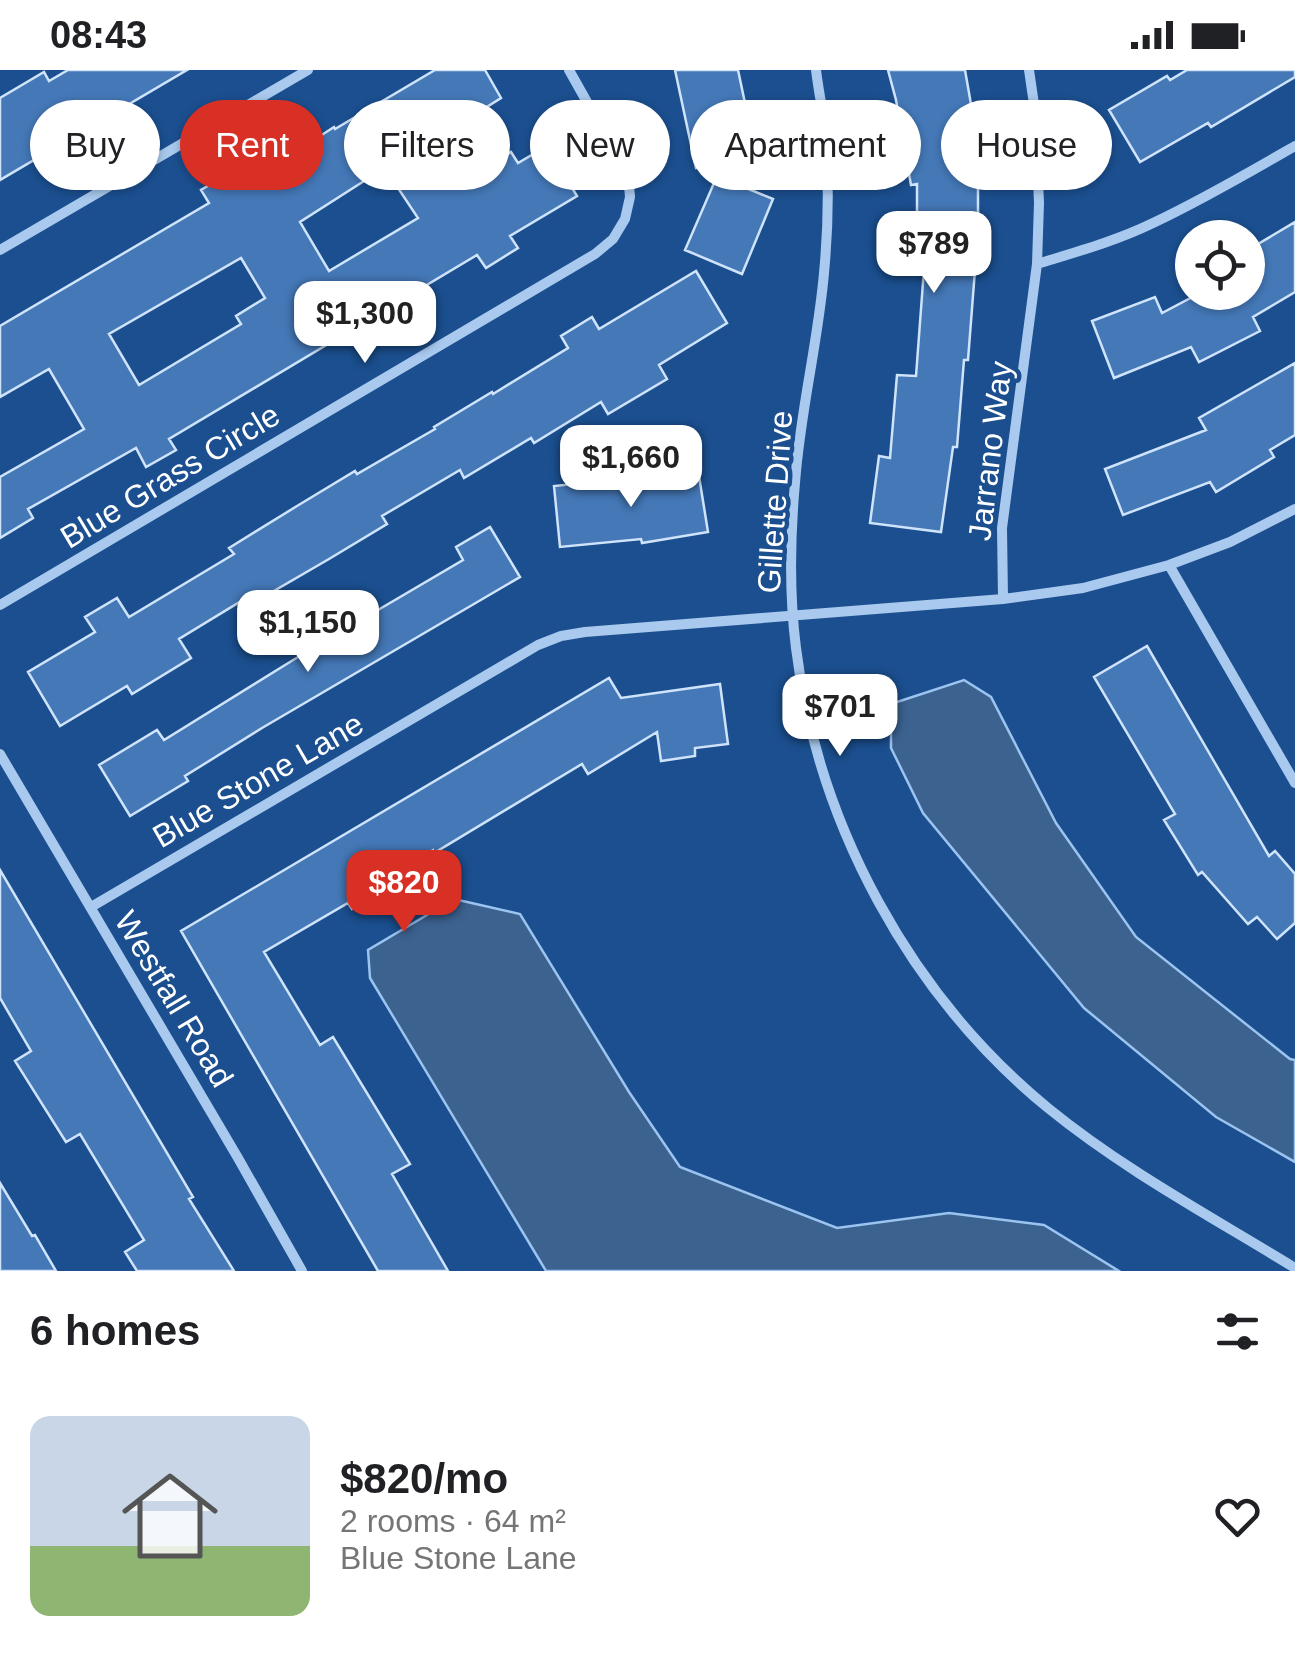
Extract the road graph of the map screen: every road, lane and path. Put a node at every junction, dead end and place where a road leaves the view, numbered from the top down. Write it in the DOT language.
graph roads {
  1 [pos="308,70"];
  2 [pos="569,70"];
  3 [pos="816,70"];
  4 [pos="1029,70"];
  5 [pos="1295,146"];
  6 [pos="0,250"];
  7 [pos="1037,264"];
  8 [pos="1295,509"];
  9 [pos="1169,565"];
  10 [pos="1003,599"];
  11 [pos="0,605"];
  12 [pos="793,616"];
  13 [pos="0,754"];
  14 [pos="1295,783"];
  15 [pos="91,908"];
  16 [pos="1295,1268"];
  17 [pos="302,1271"];
  1 -- 6 [label="street"];
  2 -- 11 [label="street, Blue Grass Circle"];
  3 -- 12 [label="street, Gillette Drive"];
  4 -- 7 [label="street, Jarrano Way"];
  5 -- 7 [label="street"];
  7 -- 10 [label="street, Jarrano Way"];
  8 -- 9 [label="street, Blue Stone Lane"];
  9 -- 10 [label="street, Blue Stone Lane"];
  9 -- 14 [label="street"];
  10 -- 12 [label="street, Blue Stone Lane"];
  12 -- 15 [label="street, Blue Stone Lane"];
  12 -- 16 [label="street, Gillette Drive"];
  13 -- 15 [label="street, Westfall Road"];
  15 -- 17 [label="street, Westfall Road"];
}
